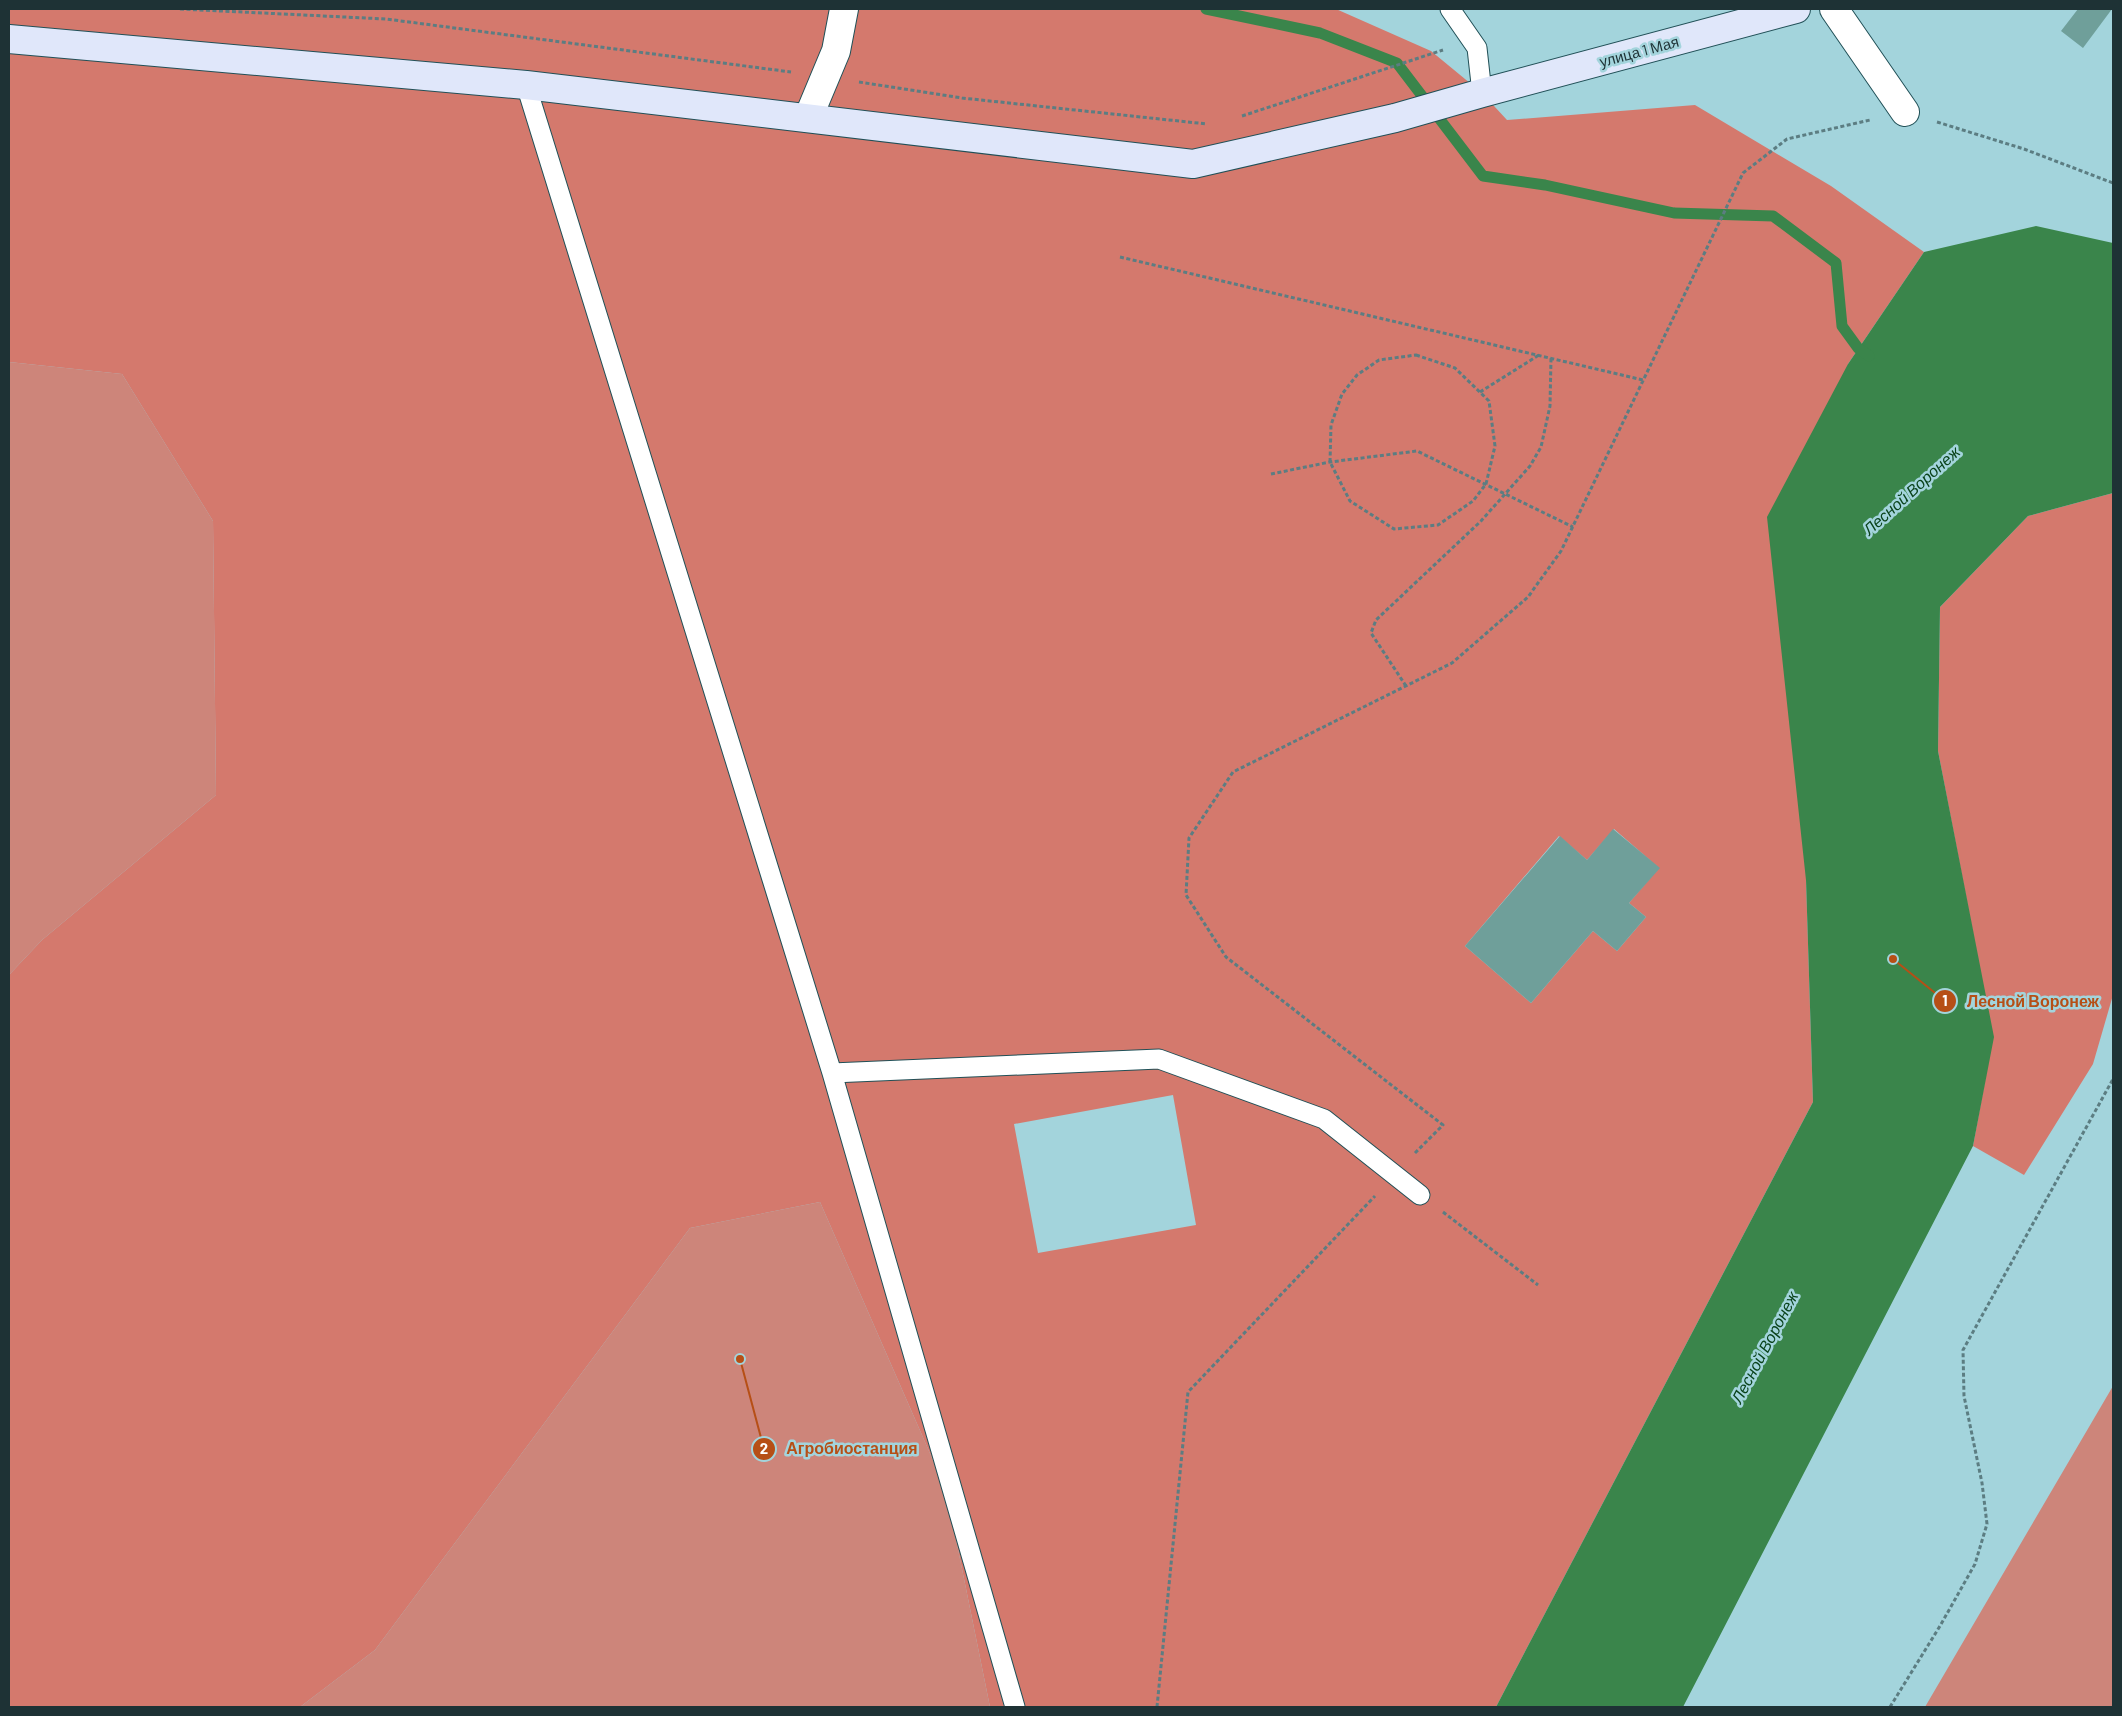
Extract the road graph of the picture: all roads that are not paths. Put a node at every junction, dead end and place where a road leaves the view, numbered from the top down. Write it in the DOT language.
graph roads {
  1 [pos="844,9"];
  2 [pos="1450,9"];
  3 [pos="1796,9"];
  4 [pos="1834,9"];
  5 [pos="9,39"];
  6 [pos="526,85"];
  7 [pos="1482,93"];
  8 [pos="1905,112"];
  9 [pos="808,118"];
  10 [pos="832,1073"];
  11 [pos="1420,1195"];
  12 [pos="1015,1707"];
  1 -- 9 [label="street"];
  2 -- 7 [label="lane"];
  3 -- 7 [label="street, улица 1 Мая"];
  4 -- 8 [label="street"];
  5 -- 6 [label="street, улица 1 Мая"];
  6 -- 9 [label="street, улица 1 Мая"];
  6 -- 10 [label="lane"];
  7 -- 9 [label="street, улица 1 Мая"];
  10 -- 11 [label="lane"];
  10 -- 12 [label="lane"];
}
